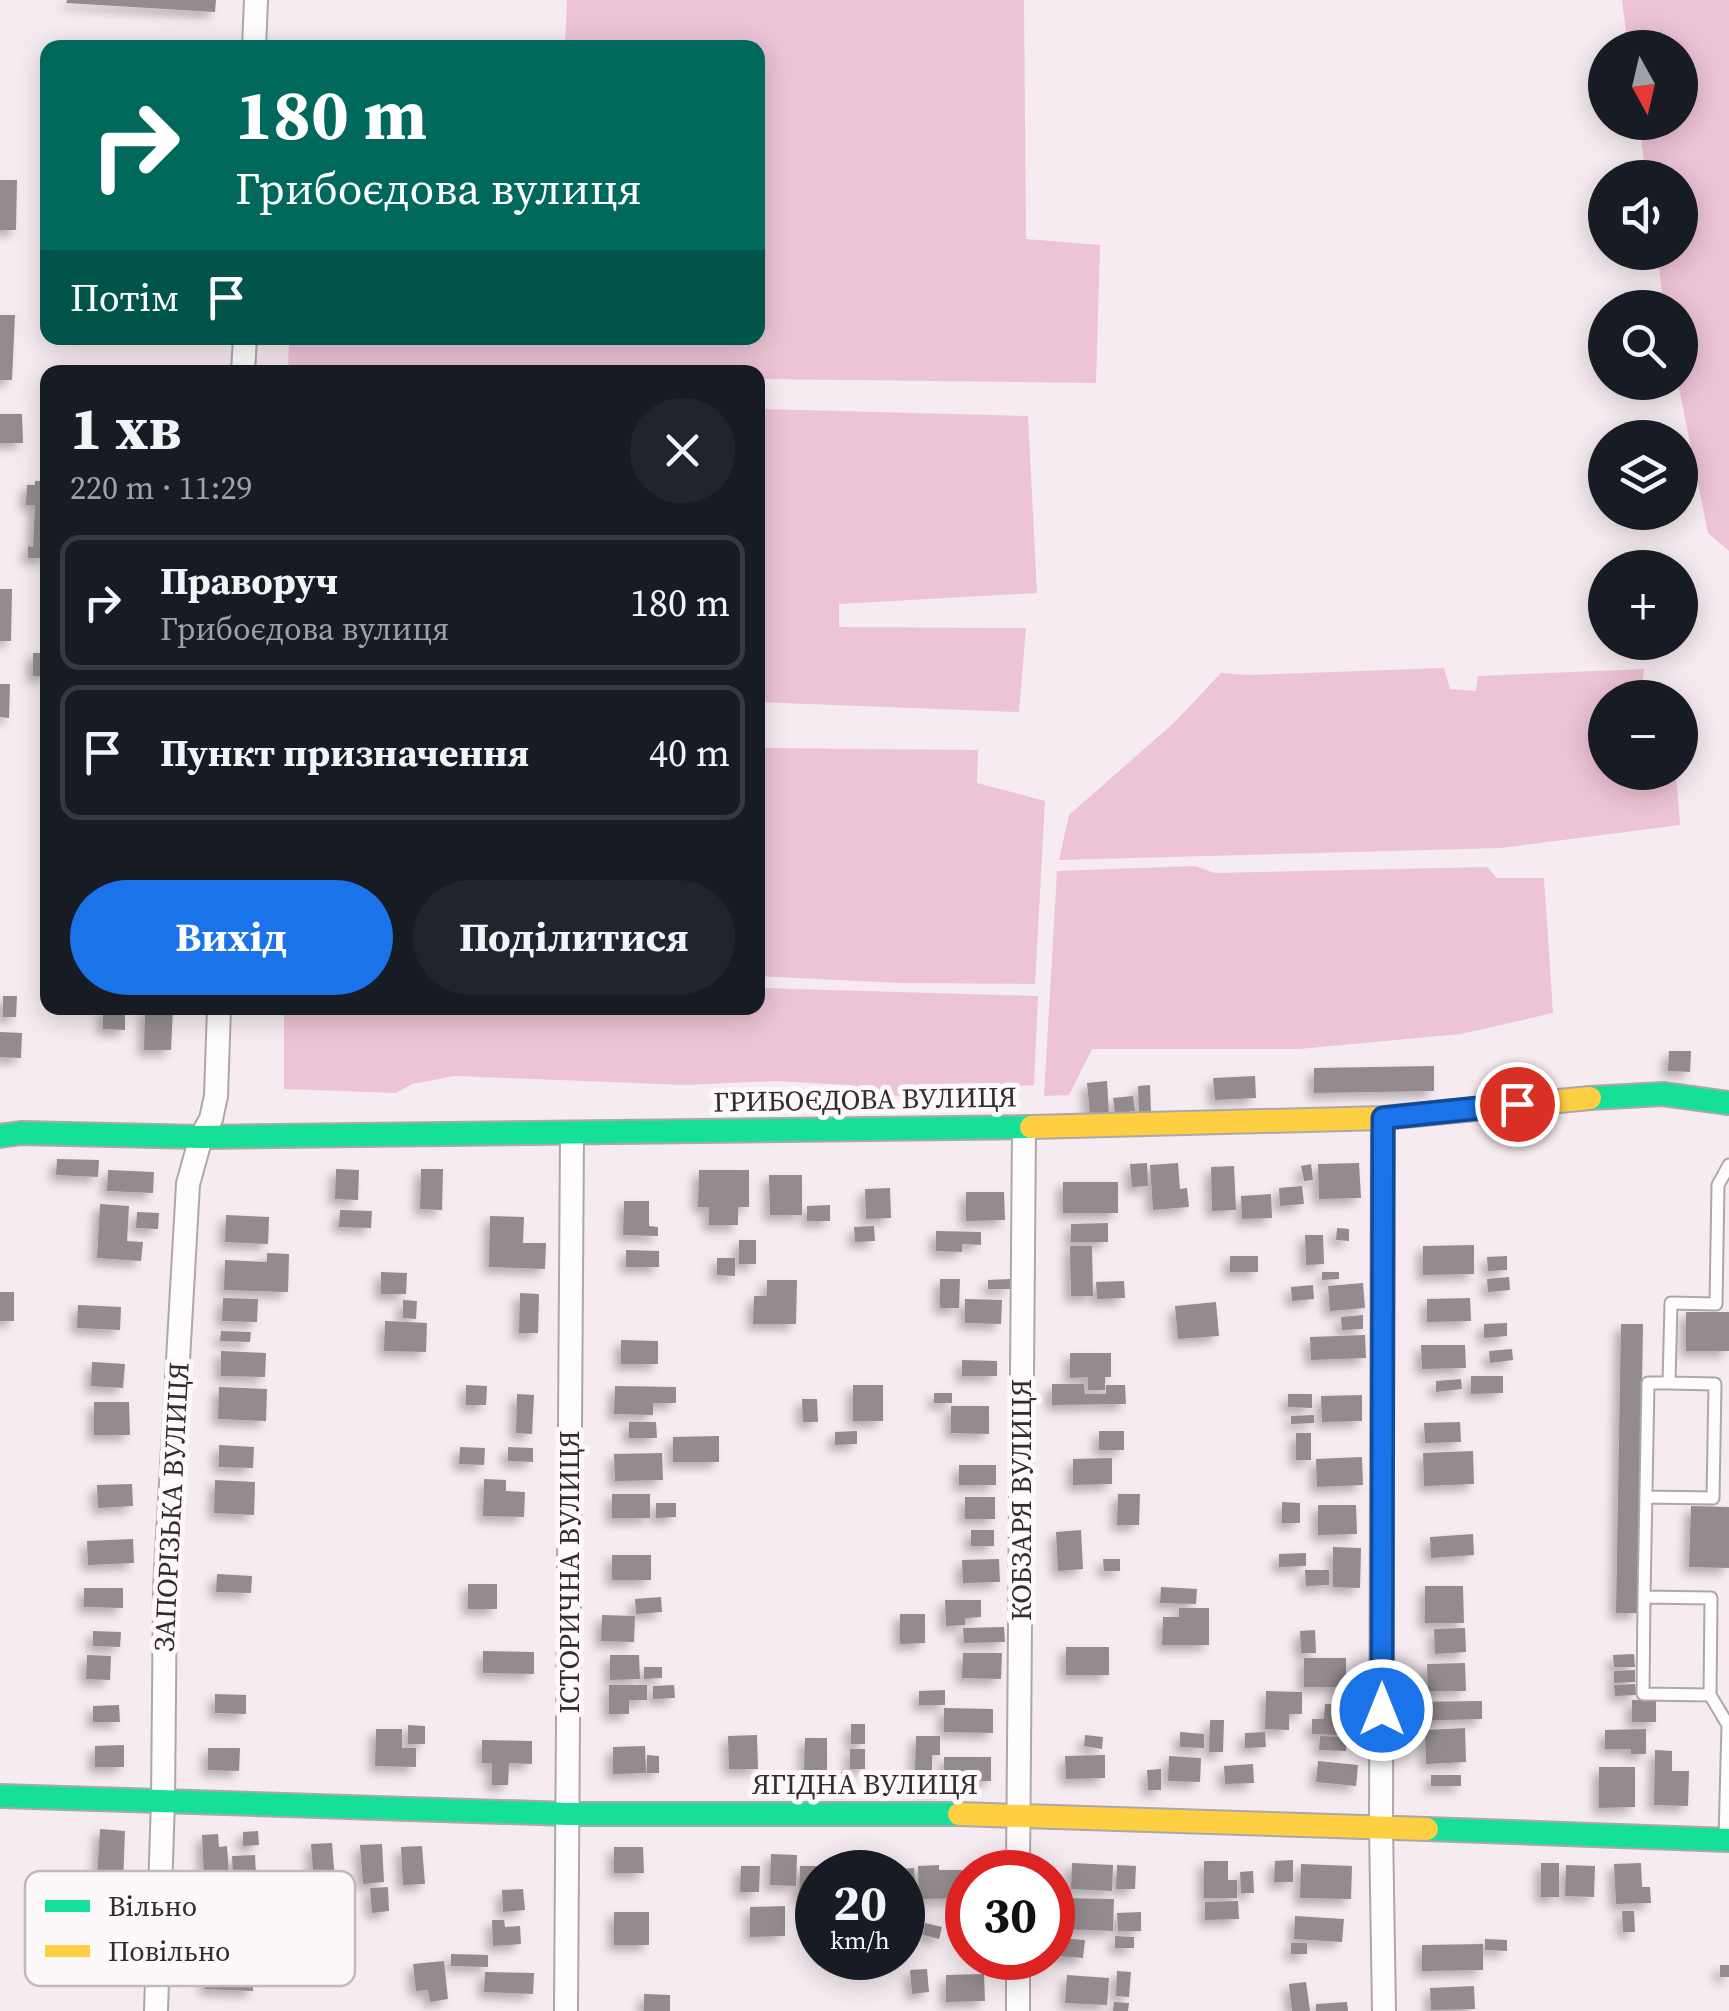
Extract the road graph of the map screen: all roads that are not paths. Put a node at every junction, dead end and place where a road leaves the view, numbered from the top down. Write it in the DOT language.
graph roads {
  1 [pos="256,0"];
  2 [pos="254,40"];
  3 [pos="219,1015"];
  4 [pos="1729,1103"];
  5 [pos="1383,1118"];
  6 [pos="1024,1127"];
  7 [pos="572,1132"];
  8 [pos="0,1136"];
  9 [pos="201,1137"];
  10 [pos="1729,1165"];
  11 [pos="1722,1304"];
  12 [pos="1670,1383"];
  13 [pos="1646,1497"];
  14 [pos="1644,1597"];
  15 [pos="1710,1695"];
  16 [pos="0,1796"];
  17 [pos="164,1801"];
  18 [pos="568,1814"];
  19 [pos="1018,1814"];
  20 [pos="1382,1827"];
  21 [pos="1727,1840"];
  22 [pos="1018,1850"];
  23 [pos="161,1871"];
  24 [pos="1018,1980"];
  25 [pos="157,1986"];
  26 [pos="156,2011"];
  27 [pos="566,2011"];
  28 [pos="1018,2011"];
  29 [pos="1384,2011"];
  1 -- 2 [label="street"];
  3 -- 9 [label="street, ЗАПОРІЗЬКА ВУЛИЦЯ"];
  4 -- 5 [label="street, ГРИБОЄДОВА ВУЛИЦЯ"];
  5 -- 6 [label="street, ГРИБОЄДОВА ВУЛИЦЯ"];
  5 -- 20 [label="street"];
  6 -- 7 [label="street, ГРИБОЄДОВА ВУЛИЦЯ"];
  6 -- 19 [label="street, КОБЗАРЯ ВУЛИЦЯ"];
  7 -- 9 [label="street, ГРИБОЄДОВА ВУЛИЦЯ"];
  7 -- 18 [label="street, ІСТОРИЧНА ВУЛИЦЯ"];
  8 -- 9 [label="street, ГРИБОЄДОВА ВУЛИЦЯ"];
  9 -- 17 [label="street, ЗАПОРІЗЬКА ВУЛИЦЯ"];
  10 -- 11 [label="lane"];
  11 -- 12 [label="lane"];
  12 -- 13 [label="lane"];
  12 -- 13 [label="lane"];
  13 -- 14 [label="lane"];
  14 -- 15 [label="lane"];
  14 -- 15 [label="lane"];
  15 -- 21 [label="lane"];
  16 -- 17 [label="street, ЯГІДНА ВУЛИЦЯ"];
  17 -- 18 [label="street, ЯГІДНА ВУЛИЦЯ"];
  17 -- 23 [label="street, ЗАПОРІЗЬКА ВУЛИЦЯ"];
  18 -- 19 [label="street, ЯГІДНА ВУЛИЦЯ"];
  18 -- 27 [label="street, ІСТОРИЧНА ВУЛИЦЯ"];
  19 -- 20 [label="street, ЯГІДНА ВУЛИЦЯ"];
  19 -- 22 [label="street, КОБЗАРЯ ВУЛИЦЯ"];
  20 -- 21 [label="street, ЯГІДНА ВУЛИЦЯ"];
  20 -- 29 [label="street"];
  24 -- 28 [label="street"];
  25 -- 26 [label="street, ЗАПОРІЗЬКА ВУЛИЦЯ"];
}
